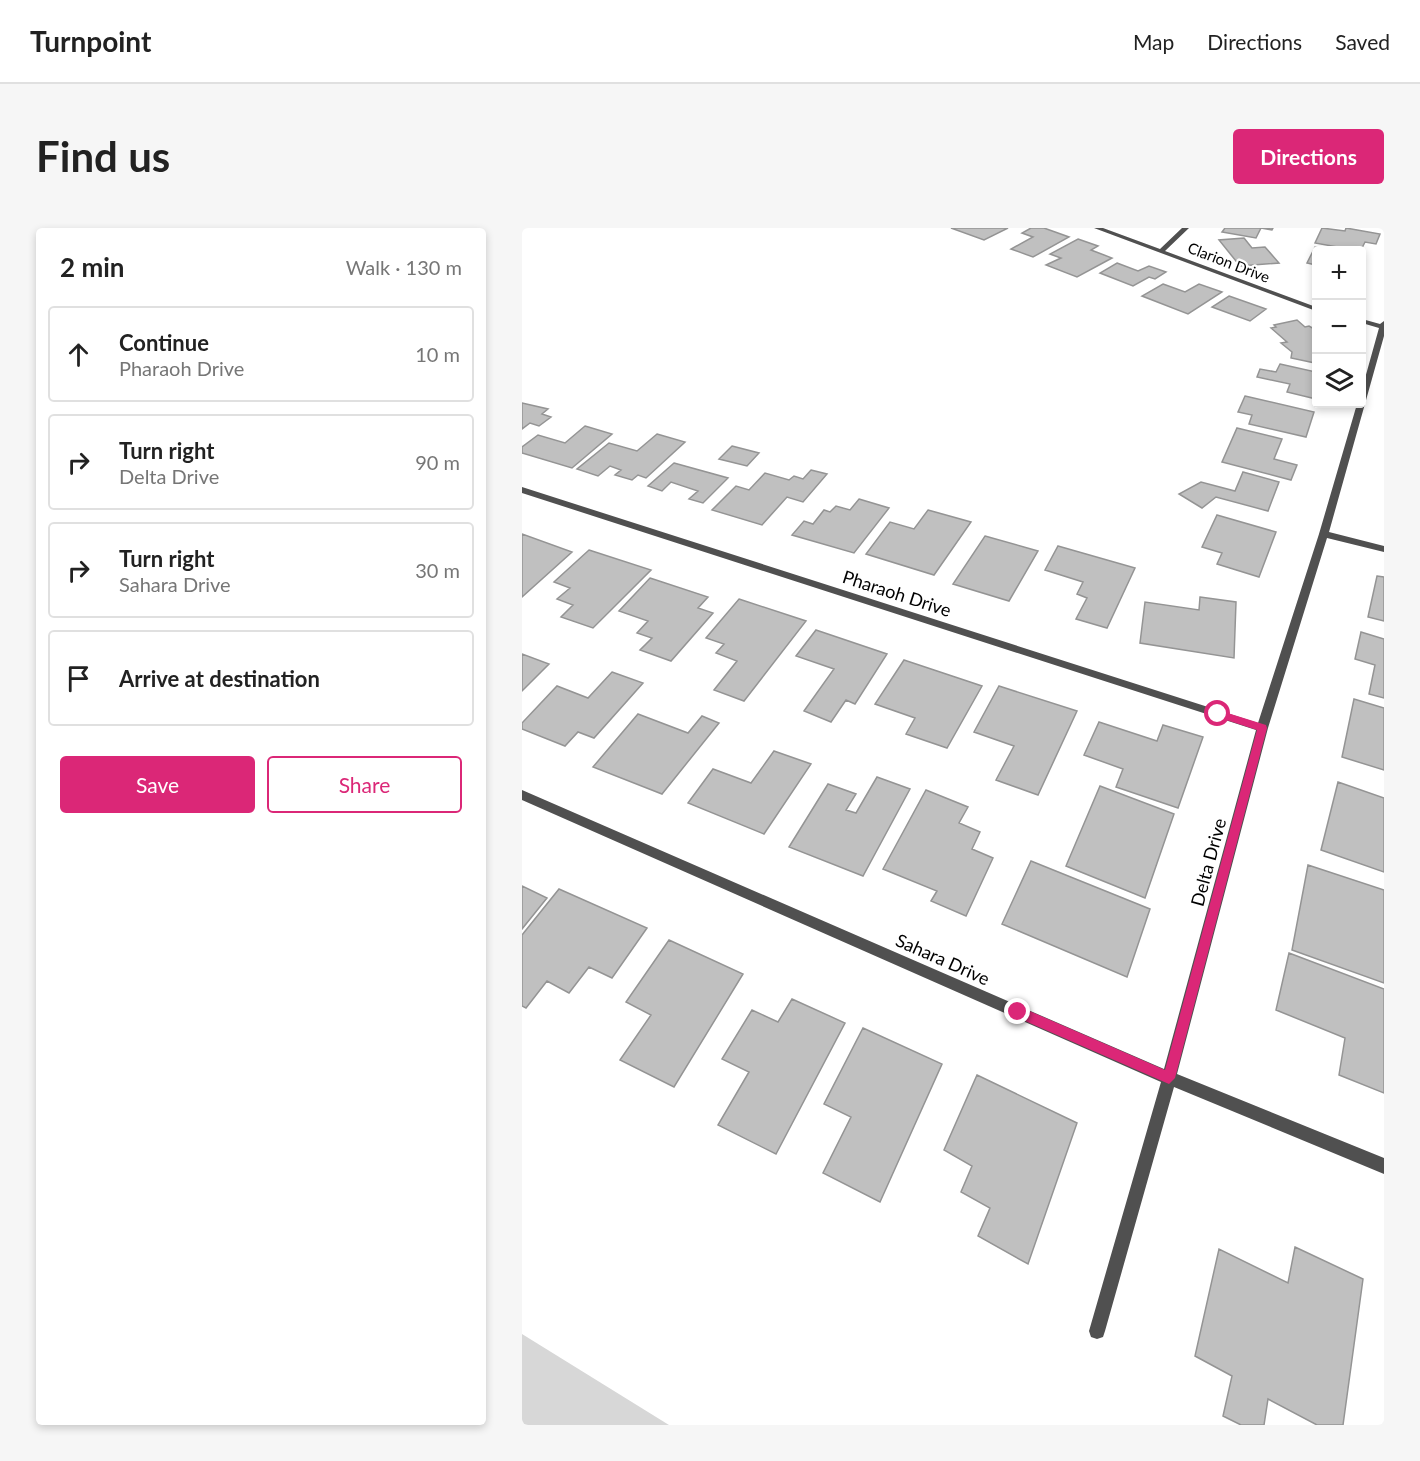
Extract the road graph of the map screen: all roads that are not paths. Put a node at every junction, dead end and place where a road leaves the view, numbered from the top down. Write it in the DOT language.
graph roads {
  1 [pos="1097,228"];
  2 [pos="1186,228"];
  3 [pos="1162,251"];
  4 [pos="1312,307"];
  5 [pos="1366,322"];
  6 [pos="1383,325"];
  7 [pos="1366,384"];
  8 [pos="1359,408"];
  9 [pos="522,490"];
  10 [pos="1324,534"];
  11 [pos="1384,549"];
  12 [pos="1262,728"];
  13 [pos="522,795"];
  14 [pos="1169,1078"];
  15 [pos="1384,1166"];
  16 [pos="1097,1332"];
  1 -- 3 [label="street, Clarion Drive"];
  2 -- 3 [label="street"];
  3 -- 4 [label="street, Clarion Drive"];
  5 -- 6 [label="street"];
  6 -- 7 [label="street, Delta Drive"];
  8 -- 10 [label="street, Delta Drive"];
  9 -- 12 [label="street, Pharaoh Drive"];
  10 -- 11 [label="street"];
  10 -- 12 [label="street, Delta Drive"];
  12 -- 14 [label="street, Delta Drive"];
  13 -- 14 [label="street, Sahara Drive"];
  14 -- 15 [label="street, Sahara Drive"];
  14 -- 16 [label="street, Delta Drive"];
}
